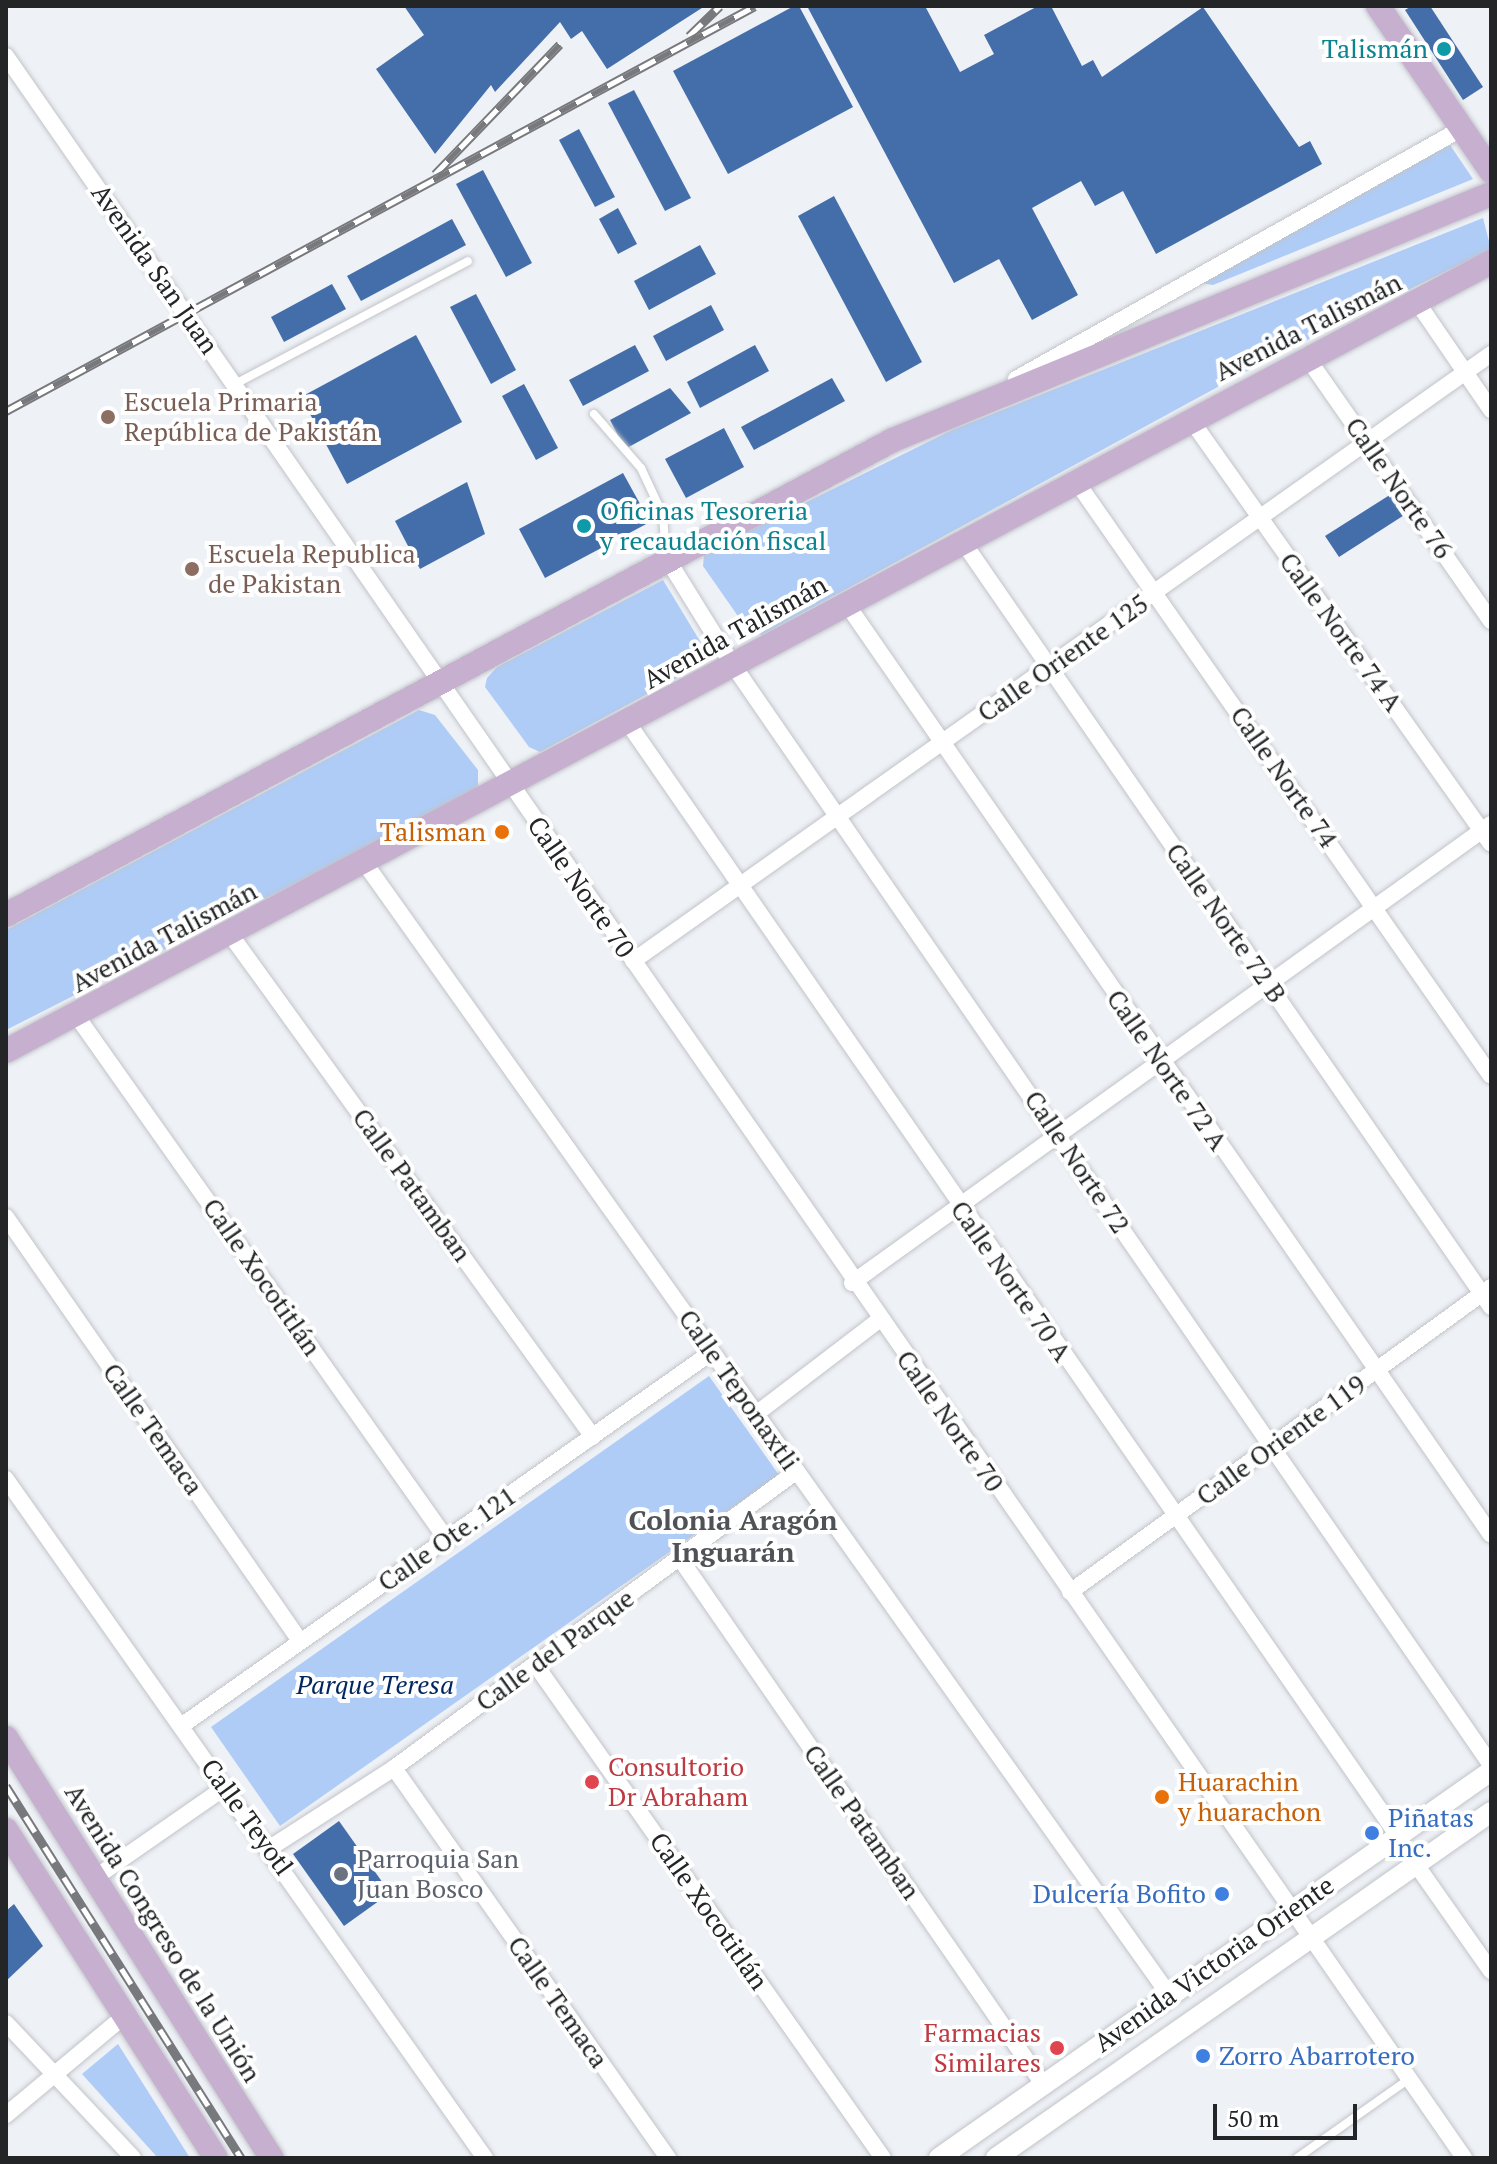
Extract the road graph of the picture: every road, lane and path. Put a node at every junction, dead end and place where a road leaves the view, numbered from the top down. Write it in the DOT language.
graph roads {
  1 [pos="1378,6"];
  2 [pos="6,56"];
  3 [pos="1461,129"];
  4 [pos="1491,171"];
  5 [pos="1491,194"];
  6 [pos="468,261"];
  7 [pos="1491,262"];
  8 [pos="1417,302"];
  9 [pos="1491,354"];
  10 [pos="1306,356"];
  11 [pos="1464,372"];
  12 [pos="237,383"];
  13 [pos="979,400"];
  14 [pos="1491,410"];
  15 [pos="594,414"];
  16 [pos="1191,420"];
  17 [pos="1367,443"];
  18 [pos="1076,481"];
  19 [pos="1259,519"];
  20 [pos="961,539"];
  21 [pos="666,557"];
  22 [pos="1154,594"];
  23 [pos="846,603"];
  24 [pos="1491,621"];
  25 [pos="733,665"];
  26 [pos="1050,668"];
  27 [pos="439,681"];
  28 [pos="628,723"];
  29 [pos="941,744"];
  30 [pos="510,785"];
  31 [pos="840,817"];
  32 [pos="1488,832"];
  33 [pos="364,862"];
  34 [pos="740,888"];
  35 [pos="1377,908"];
  36 [pos="6,915"];
  37 [pos="230,934"];
  38 [pos="633,961"];
  39 [pos="1268,984"];
  40 [pos="76,1015"];
  41 [pos="6,1051"];
  42 [pos="1160,1060"];
  43 [pos="1491,1076"];
  44 [pos="1058,1134"];
  45 [pos="958,1206"];
  46 [pos="6,1217"];
  47 [pos="852,1283"];
  48 [pos="1488,1296"];
  49 [pos="879,1320"];
  50 [pos="712,1352"];
  51 [pos="1377,1372"];
  52 [pos="756,1414"];
  53 [pos="593,1437"];
  54 [pos="1271,1447"];
  55 [pos="795,1472"];
  56 [pos="6,1479"];
  57 [pos="1178,1514"];
  58 [pos="1491,1535"];
  59 [pos="447,1540"];
  60 [pos="681,1560"];
  61 [pos="1070,1592"];
  62 [pos="300,1641"];
  63 [pos="535,1664"];
  64 [pos="181,1726"];
  65 [pos="6,1738"];
  66 [pos="1491,1765"];
  67 [pos="394,1768"];
  68 [pos="1491,1771"];
  69 [pos="224,1788"];
  70 [pos="1491,1812"];
  71 [pos="6,1830"];
  72 [pos="1398,1836"];
  73 [pos="270,1848"];
  74 [pos="1415,1863"];
  75 [pos="96,1877"];
  76 [pos="1293,1907"];
  77 [pos="1314,1937"];
  78 [pos="1491,1971"];
  79 [pos="1170,1996"];
  80 [pos="127,2014"];
  81 [pos="6,2023"];
  82 [pos="52,2073"];
  83 [pos="1409,2079"];
  84 [pos="1043,2084"];
  85 [pos="6,2115"];
  86 [pos="133,2158"];
  87 [pos="216,2158"];
  88 [pos="272,2158"];
  89 [pos="485,2158"];
  90 [pos="668,2158"];
  91 [pos="883,2158"];
  92 [pos="939,2158"];
  93 [pos="996,2158"];
  94 [pos="1297,2158"];
  95 [pos="1464,2158"];
  1 -- 3 [label="main road"];
  2 -- 12 [label="street, Avenida San Juan"];
  3 -- 4 [label="main road"];
  3 -- 13 [label="street, Avenida Talismán"];
  5 -- 13 [label="main road, Avenida Talismán"];
  6 -- 12 [label="lane"];
  7 -- 8 [label="main road, Avenida Talismán"];
  8 -- 10 [label="main road, Avenida Talismán"];
  8 -- 11 [label="street"];
  9 -- 11 [label="street, Calle Oriente 125"];
  10 -- 16 [label="main road, Avenida Talismán"];
  10 -- 17 [label="street, Calle Norte 76"];
  11 -- 14 [label="street"];
  11 -- 17 [label="street, Calle Oriente 125"];
  12 -- 27 [label="street, Avenida San Juan"];
  13 -- 21 [label="main road, Avenida Talismán"];
  15 -- 21 [label="lane"];
  16 -- 18 [label="main road, Avenida Talismán"];
  16 -- 19 [label="street, Calle Norte 74 A"];
  17 -- 19 [label="street, Calle Oriente 125"];
  17 -- 24 [label="street, Calle Norte 76"];
  18 -- 20 [label="main road, Avenida Talismán"];
  18 -- 22 [label="street, Calle Norte 74"];
  19 -- 22 [label="street, Calle Oriente 125"];
  19 -- 32 [label="street, Calle Norte 74 A"];
  20 -- 23 [label="main road, Avenida Talismán"];
  20 -- 26 [label="street, Calle Norte 72 B"];
  21 -- 25 [label="street, Calle Norte 72"];
  21 -- 27 [label="main road, Avenida Talismán"];
  22 -- 26 [label="street, Calle Oriente 125"];
  22 -- 35 [label="street, Calle Norte 74"];
  23 -- 25 [label="main road, Avenida Talismán"];
  23 -- 29 [label="street, Calle Norte 72 A"];
  25 -- 28 [label="main road, Avenida Talismán"];
  25 -- 31 [label="street, Calle Norte 72"];
  26 -- 29 [label="street, Calle Oriente 125"];
  26 -- 39 [label="street, Calle Norte 72 B"];
  27 -- 30 [label="street, Calle Norte 70"];
  27 -- 36 [label="main road, Avenida Talismán"];
  28 -- 30 [label="main road, Avenida Talismán"];
  28 -- 34 [label="street, Calle Norte 70 A"];
  29 -- 31 [label="street, Calle Oriente 125"];
  29 -- 42 [label="street, Calle Norte 72 A"];
  30 -- 33 [label="main road, Avenida Talismán"];
  30 -- 38 [label="street, Calle Norte 70"];
  31 -- 34 [label="street, Calle Oriente 125"];
  31 -- 44 [label="street, Calle Norte 72"];
  32 -- 35 [label="street"];
  33 -- 37 [label="main road, Avenida Talismán"];
  33 -- 50 [label="street, Calle Teponaxtli"];
  34 -- 38 [label="street, Calle Oriente 125"];
  34 -- 45 [label="street, Calle Norte 70 A"];
  35 -- 39 [label="street"];
  35 -- 43 [label="street, Calle Norte 74"];
  37 -- 40 [label="main road, Avenida Talismán"];
  37 -- 53 [label="street, Calle Patamban"];
  38 -- 47 [label="street, Calle Norte 70"];
  39 -- 42 [label="street"];
  39 -- 48 [label="street, Calle Norte 72 B"];
  40 -- 41 [label="main road, Avenida Talismán"];
  40 -- 59 [label="street, Calle Xocotitlán"];
  42 -- 44 [label="street"];
  42 -- 51 [label="street, Calle Norte 72 A"];
  44 -- 45 [label="street"];
  44 -- 54 [label="street, Calle Norte 72"];
  45 -- 47 [label="street"];
  45 -- 57 [label="street, Calle Norte 70 A"];
  46 -- 62 [label="street, Calle Temaca"];
  47 -- 49 [label="street, Calle Norte 70"];
  48 -- 51 [label="street, Calle Oriente 119"];
  49 -- 52 [label="street"];
  49 -- 61 [label="street, Calle Norte 70"];
  50 -- 52 [label="street, Calle Teponaxtli"];
  50 -- 53 [label="street, Calle Ote. 121"];
  51 -- 54 [label="street, Calle Oriente 119"];
  51 -- 58 [label="street, Calle Norte 72 A"];
  52 -- 55 [label="street, Calle Teponaxtli"];
  53 -- 59 [label="street, Calle Ote. 121"];
  54 -- 57 [label="street, Calle Oriente 119"];
  54 -- 66 [label="street, Calle Norte 72"];
  55 -- 60 [label="street, Calle del Parque"];
  55 -- 79 [label="street, Calle Teponaxtli"];
  56 -- 64 [label="street, Calle Teyotl"];
  57 -- 61 [label="street, Calle Oriente 119"];
  57 -- 72 [label="street, Calle Norte 70 A"];
  59 -- 62 [label="street, Calle Ote. 121"];
  60 -- 63 [label="street, Calle del Parque"];
  60 -- 84 [label="street, Calle Patamban"];
  61 -- 76 [label="street, Calle Norte 70"];
  62 -- 64 [label="street, Calle Ote. 121"];
  63 -- 67 [label="street, Calle del Parque"];
  63 -- 91 [label="street, Calle Xocotitlán"];
  64 -- 69 [label="street, Calle Teyotl"];
  65 -- 75 [label="main road, Avenida Congreso de la Unión"];
  67 -- 73 [label="street, Calle del Parque"];
  67 -- 90 [label="street, Calle Temaca"];
  68 -- 72 [label="street, Avenida Victoria Oriente"];
  69 -- 73 [label="street, Calle Teyotl"];
  69 -- 75 [label="street"];
  70 -- 74 [label="street, Avenida Victoria Oriente"];
  71 -- 80 [label="main road"];
  72 -- 76 [label="street, Avenida Victoria Oriente"];
  73 -- 89 [label="street, Calle Teyotl"];
  74 -- 77 [label="street, Avenida Victoria Oriente"];
  74 -- 78 [label="street"];
  75 -- 88 [label="main road, Avenida Congreso de la Unión"];
  76 -- 77 [label="street, Calle Norte 70"];
  76 -- 79 [label="street, Avenida Victoria Oriente"];
  77 -- 83 [label="street, Calle Norte 70"];
  77 -- 93 [label="street, Avenida Victoria Oriente"];
  79 -- 84 [label="street, Avenida Victoria Oriente"];
  80 -- 82 [label="street"];
  80 -- 87 [label="main road"];
  81 -- 82 [label="street"];
  82 -- 85 [label="street"];
  82 -- 86 [label="street"];
  83 -- 94 [label="lane"];
  83 -- 95 [label="street, Calle Norte 70"];
  84 -- 92 [label="street, Avenida Victoria Oriente"];
}
